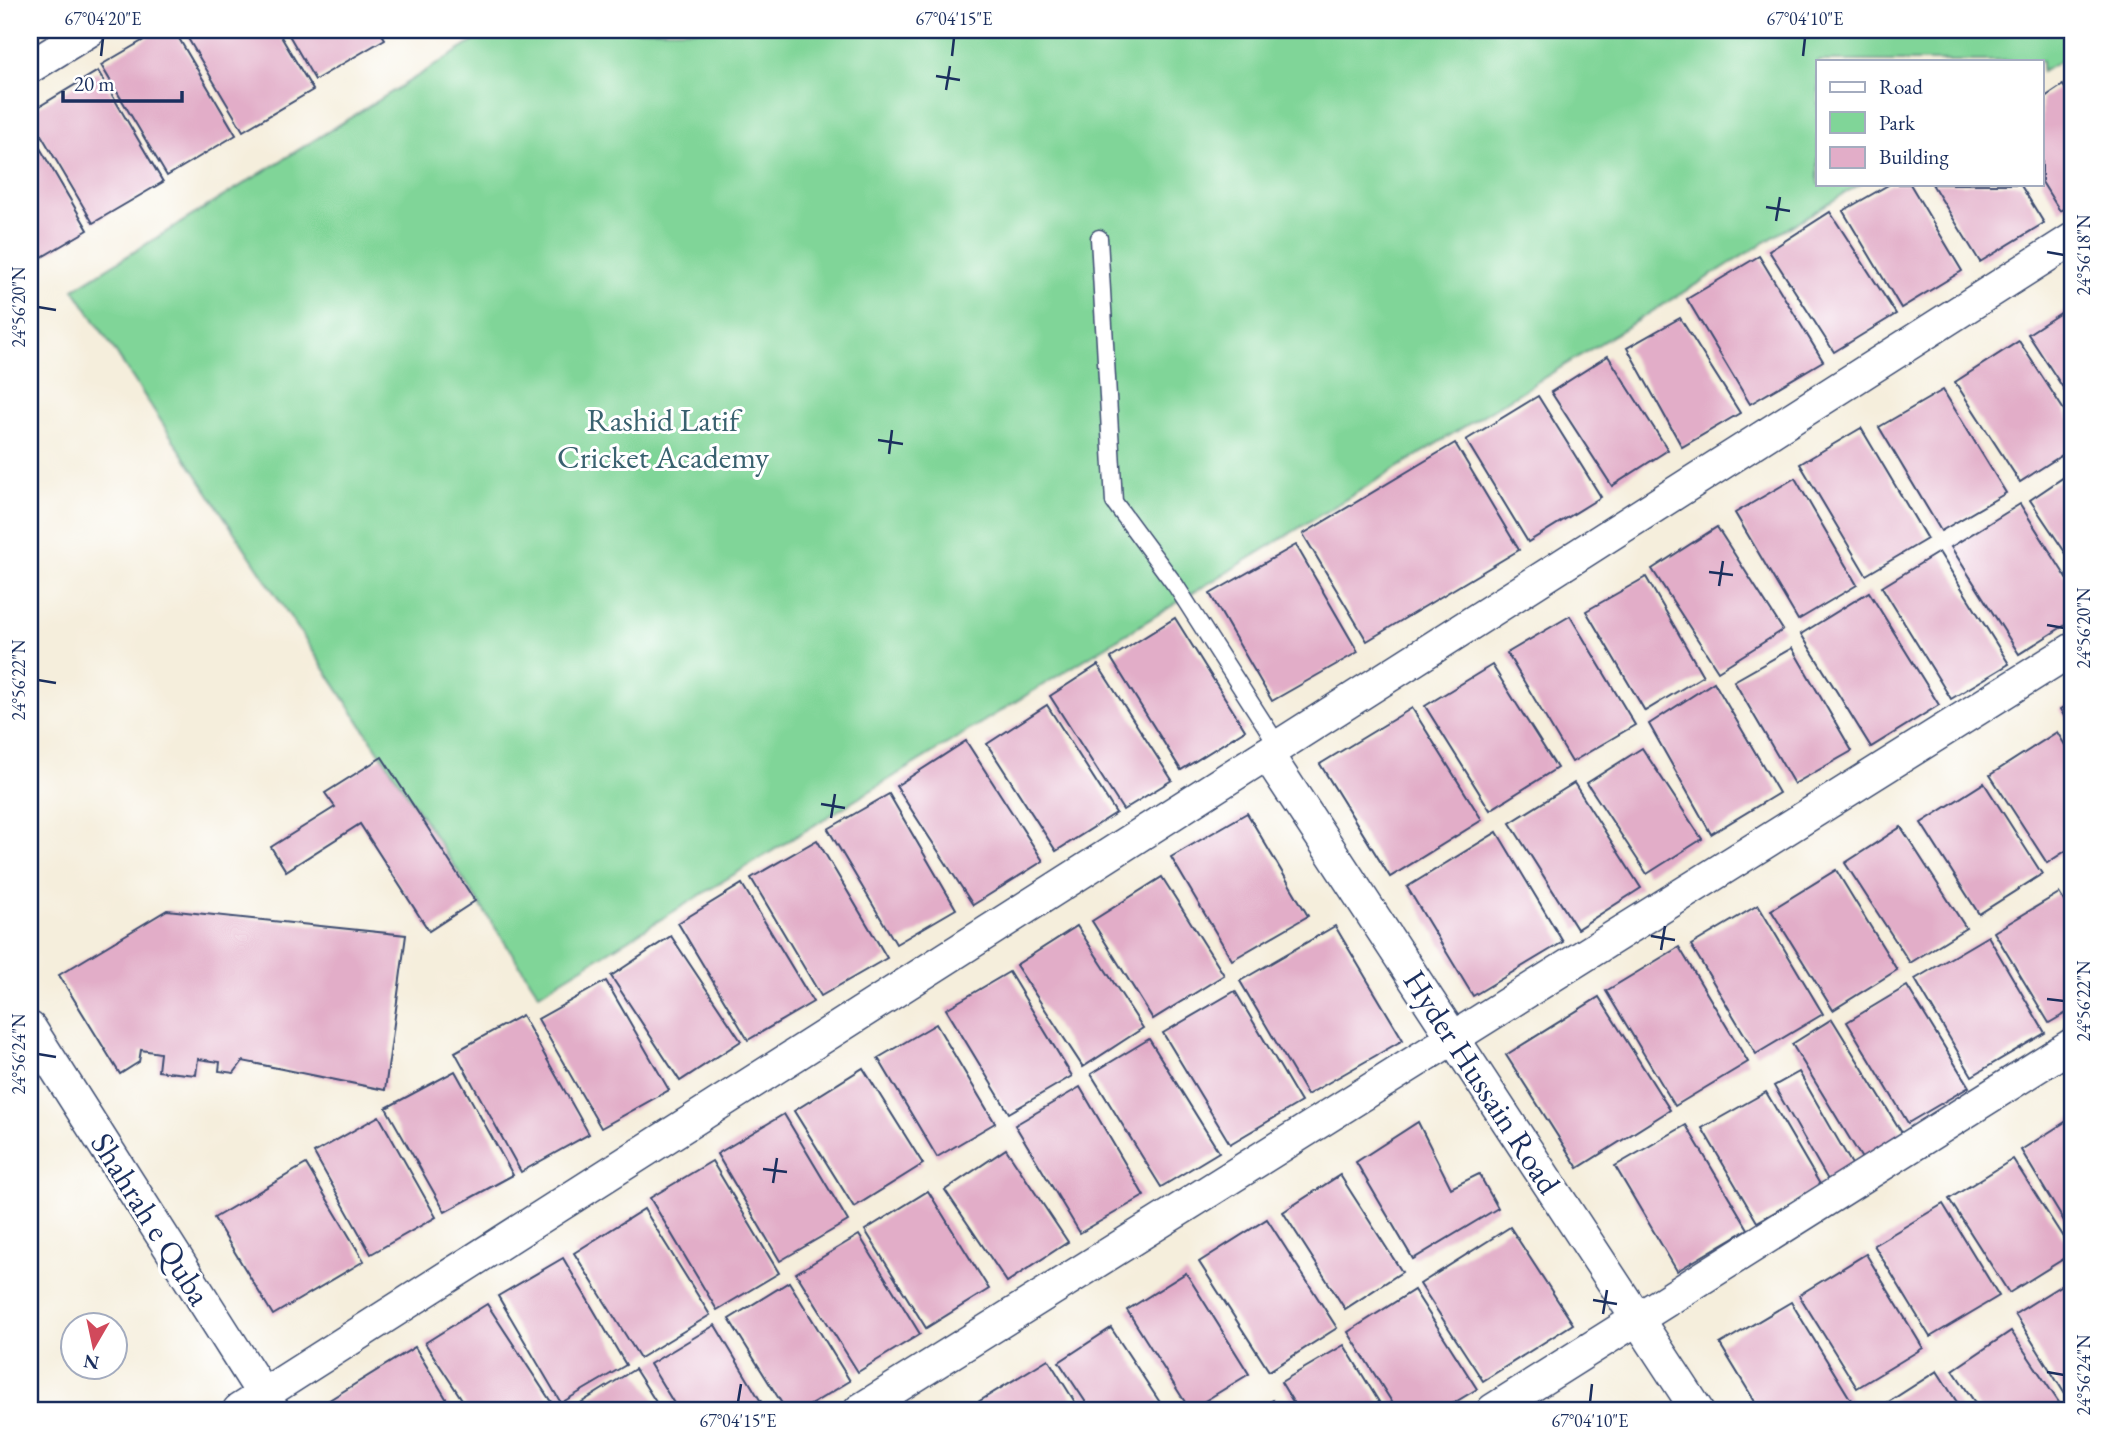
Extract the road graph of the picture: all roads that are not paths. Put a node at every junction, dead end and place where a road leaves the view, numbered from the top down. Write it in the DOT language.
graph roads {
  1 [pos="90,30"];
  2 [pos="30,67"];
  3 [pos="1100,238"];
  4 [pos="2073,239"];
  5 [pos="2073,649"];
  6 [pos="1273,750"];
  7 [pos="30,1028"];
  8 [pos="1454,1039"];
  9 [pos="2073,1044"];
  10 [pos="1637,1319"];
  11 [pos="258,1405"];
  12 [pos="860,1410"];
  13 [pos="1493,1410"];
  14 [pos="1697,1410"];
  1 -- 2 [label="street"];
  3 -- 6 [label="lane"];
  4 -- 6 [label="street"];
  5 -- 8 [label="street"];
  6 -- 8 [label="street, Hyder Hussain Road"];
  6 -- 11 [label="street"];
  7 -- 11 [label="street, Shahrah e Quba"];
  8 -- 10 [label="street, Hyder Hussain Road"];
  8 -- 12 [label="street"];
  9 -- 10 [label="street"];
  10 -- 13 [label="street"];
  10 -- 14 [label="street, Hyder Hussain Road"];
}
